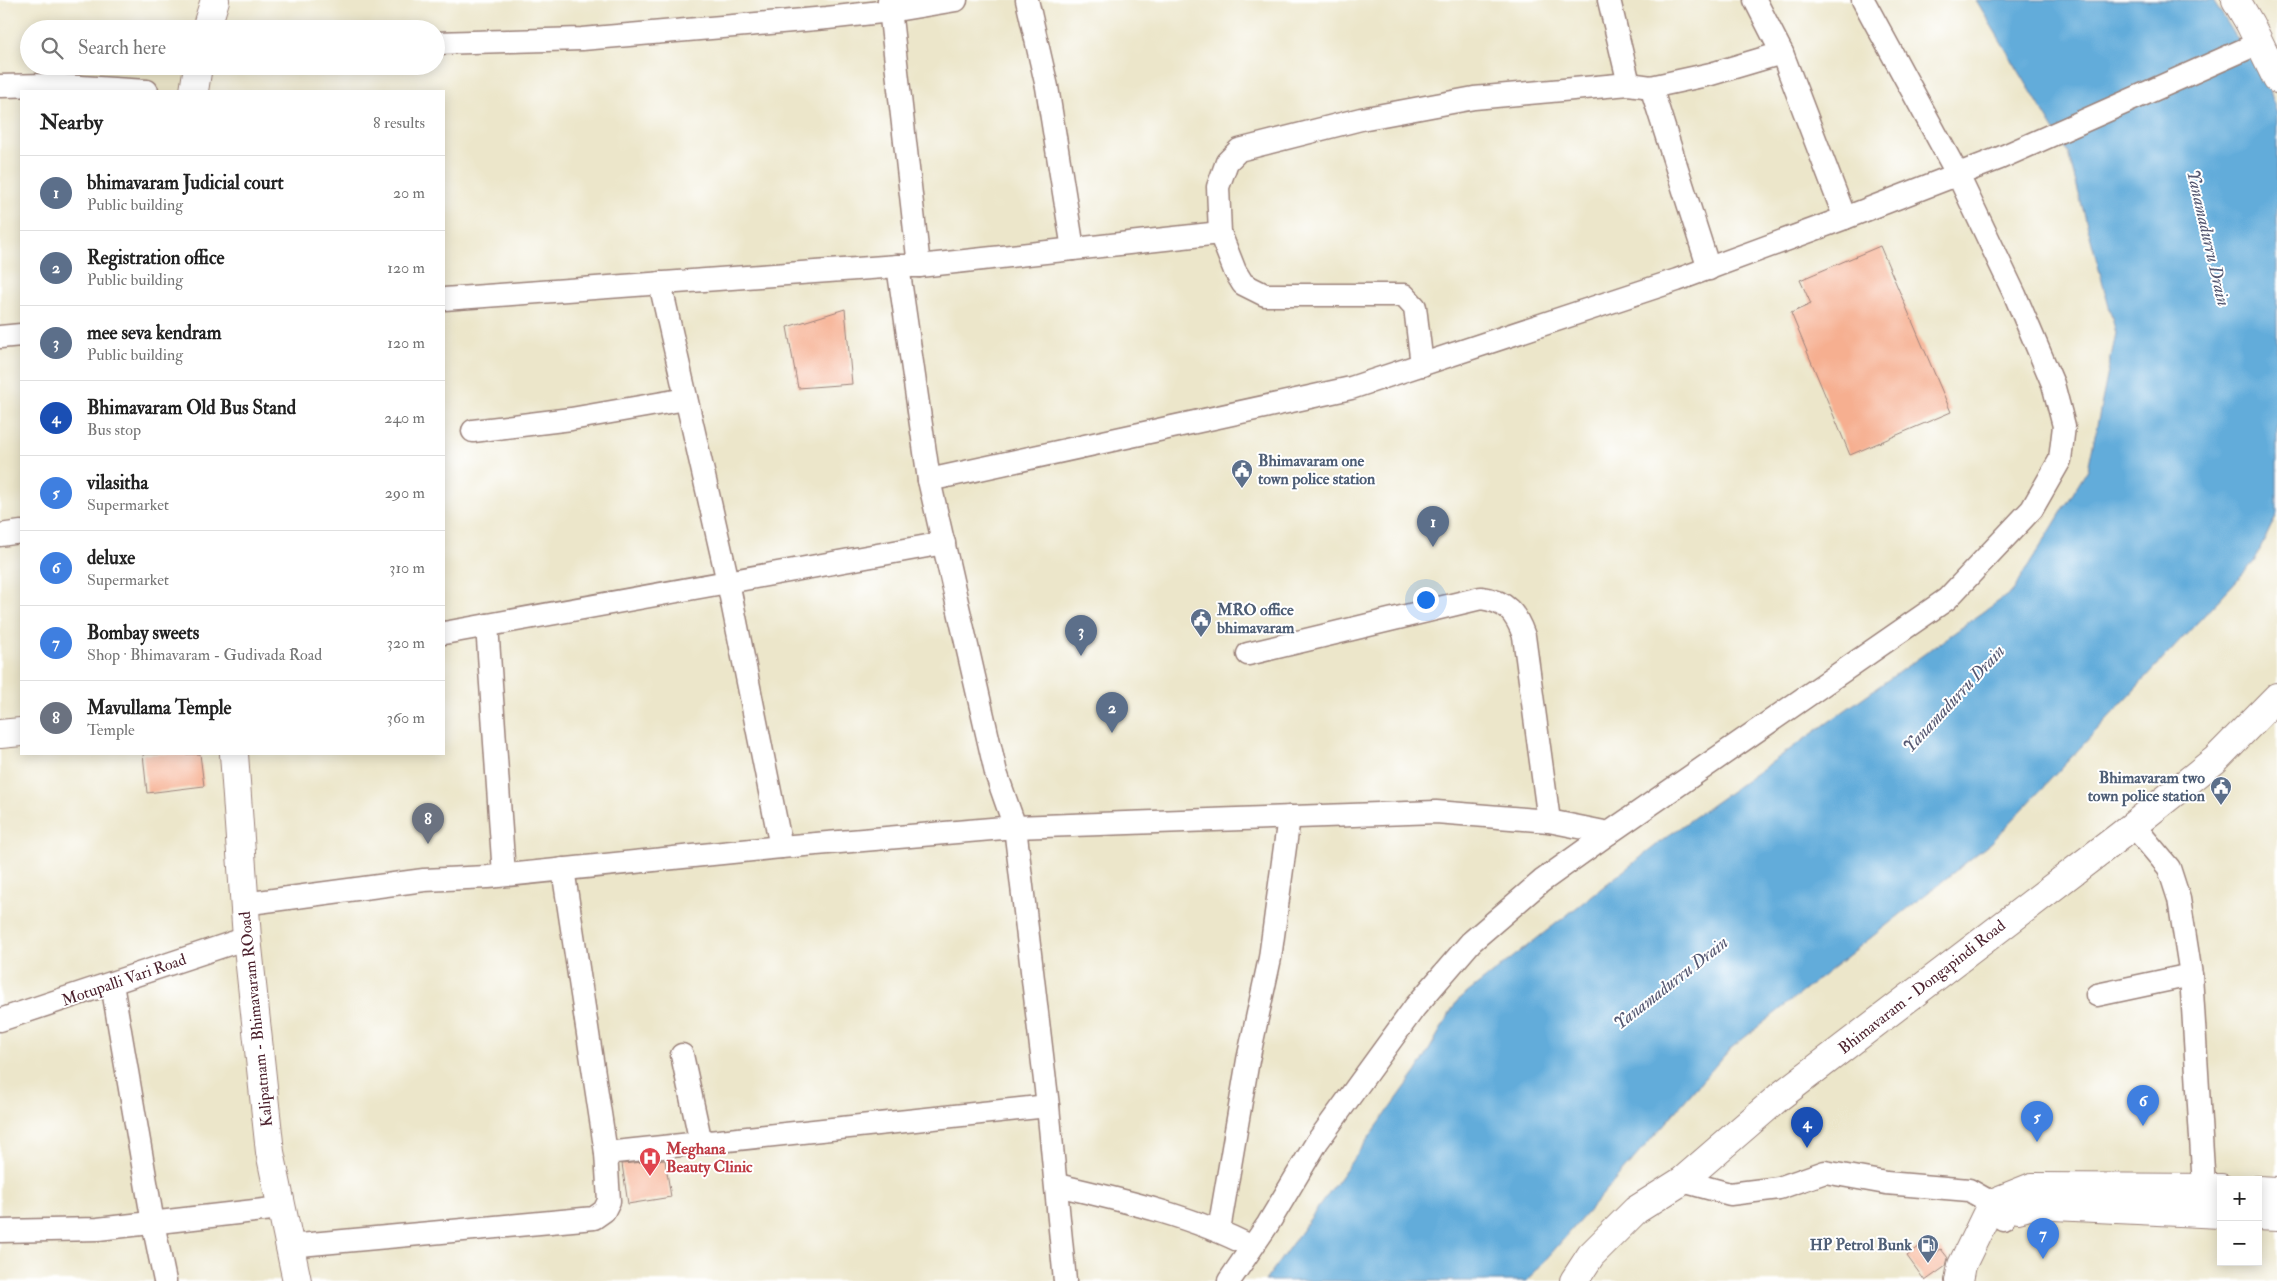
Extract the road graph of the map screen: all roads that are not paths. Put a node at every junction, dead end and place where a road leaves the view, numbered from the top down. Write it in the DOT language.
graph roads {
  1 [pos="215,0"];
  2 [pos="956,0"];
  3 [pos="1027,0"];
  4 [pos="1609,0"];
  5 [pos="1754,0"];
  6 [pos="1863,0"];
  7 [pos="2236,0"];
  8 [pos="890,6"];
  9 [pos="209,20"];
  10 [pos="445,43"];
  11 [pos="2259,43"];
  12 [pos="1782,53"];
  13 [pos="197,75"];
  14 [pos="2277,79"];
  15 [pos="1628,84"];
  16 [pos="0,86"];
  17 [pos="1651,87"];
  18 [pos="130,90"];
  19 [pos="194,90"];
  20 [pos="1958,175"];
  21 [pos="1845,218"];
  22 [pos="1220,233"];
  23 [pos="1073,249"];
  24 [pos="908,266"];
  25 [pos="1709,268"];
  26 [pos="660,283"];
  27 [pos="445,299"];
  28 [pos="20,335"];
  29 [pos="0,337"];
  30 [pos="1422,365"];
  31 [pos="686,399"];
  32 [pos="473,431"];
  33 [pos="929,480"];
  34 [pos="20,532"];
  35 [pos="0,535"];
  36 [pos="944,543"];
  37 [pos="728,582"];
  38 [pos="487,625"];
  39 [pos="445,633"];
  40 [pos="1248,654"];
  41 [pos="2277,697"];
  42 [pos="20,732"];
  43 [pos="0,734"];
  44 [pos="234,755"];
  45 [pos="1288,817"];
  46 [pos="1548,822"];
  47 [pos="2133,825"];
  48 [pos="1015,827"];
  49 [pos="1609,833"];
  50 [pos="781,847"];
  51 [pos="564,869"];
  52 [pos="504,875"];
  53 [pos="244,904"];
  54 [pos="247,938"];
  55 [pos="2191,975"];
  56 [pos="112,984"];
  57 [pos="2097,995"];
  58 [pos="0,1020"];
  59 [pos="682,1055"];
  60 [pos="1048,1106"];
  61 [pos="701,1143"];
  62 [pos="606,1153"];
  63 [pos="1682,1181"];
  64 [pos="1056,1186"];
  65 [pos="2262,1190"];
  66 [pos="2277,1191"];
  67 [pos="2213,1201"];
  68 [pos="281,1208"];
  69 [pos="1997,1211"];
  70 [pos="2262,1216"];
  71 [pos="2277,1217"];
  72 [pos="153,1223"];
  73 [pos="1219,1230"];
  74 [pos="0,1231"];
  75 [pos="289,1246"];
  76 [pos="1252,1247"];
  77 [pos="1066,1279"];
  78 [pos="165,1281"];
  79 [pos="297,1281"];
  80 [pos="1229,1281"];
  81 [pos="1574,1281"];
  82 [pos="1959,1281"];
  83 [pos="1975,1281"];
  1 -- 9 [label="main road"];
  2 -- 8 [label="street"];
  3 -- 23 [label="street"];
  4 -- 15 [label="street"];
  5 -- 12 [label="street"];
  6 -- 20 [label="street"];
  7 -- 11 [label="main road"];
  8 -- 10 [label="street"];
  8 -- 24 [label="street"];
  11 -- 14 [label="main road"];
  11 -- 20 [label="street"];
  12 -- 17 [label="street"];
  12 -- 21 [label="street"];
  13 -- 19 [label="main road"];
  15 -- 17 [label="street"];
  15 -- 22 [label="street"];
  16 -- 18 [label="street"];
  17 -- 25 [label="street"];
  20 -- 21 [label="street"];
  20 -- 49 [label="street"];
  21 -- 25 [label="street"];
  22 -- 23 [label="street"];
  22 -- 30 [label="street"];
  23 -- 24 [label="street"];
  24 -- 26 [label="street"];
  24 -- 33 [label="street"];
  25 -- 30 [label="street"];
  26 -- 27 [label="street"];
  26 -- 31 [label="street"];
  28 -- 29 [label="street"];
  30 -- 33 [label="street"];
  31 -- 32 [label="street"];
  31 -- 37 [label="street"];
  33 -- 36 [label="street"];
  34 -- 35 [label="street"];
  36 -- 37 [label="street"];
  36 -- 48 [label="street"];
  37 -- 38 [label="street"];
  37 -- 50 [label="street"];
  38 -- 39 [label="street"];
  38 -- 52 [label="street"];
  40 -- 46 [label="street"];
  41 -- 47 [label="main road, Bhimavaram - Dongapindi Road"];
  42 -- 43 [label="main road"];
  44 -- 53 [label="main road, Kalipatnam - Bhimavaram ROoad"];
  45 -- 46 [label="street"];
  45 -- 48 [label="street"];
  45 -- 73 [label="street"];
  46 -- 49 [label="street"];
  47 -- 55 [label="street"];
  47 -- 63 [label="main road, Bhimavaram - Dongapindi Road"];
  48 -- 50 [label="street"];
  48 -- 60 [label="street"];
  49 -- 76 [label="street"];
  50 -- 51 [label="street"];
  51 -- 52 [label="street"];
  51 -- 62 [label="street"];
  52 -- 53 [label="street"];
  53 -- 54 [label="main road, Kalipatnam - Bhimavaram ROoad"];
  54 -- 56 [label="street, Motupalli Vari Road"];
  54 -- 68 [label="main road, Kalipatnam - Bhimavaram ROoad"];
  55 -- 57 [label="street"];
  55 -- 67 [label="street"];
  56 -- 58 [label="street, Motupalli Vari Road"];
  56 -- 72 [label="street"];
  59 -- 61 [label="street"];
  60 -- 61 [label="street"];
  60 -- 64 [label="street"];
  61 -- 62 [label="street"];
  62 -- 75 [label="street"];
  63 -- 69 [label="street"];
  63 -- 81 [label="main road, Bhimavaram - Dongapindi Road"];
  64 -- 73 [label="street"];
  64 -- 77 [label="street"];
  65 -- 66 [label="main road"];
  67 -- 69 [label="main road"];
  68 -- 72 [label="street"];
  68 -- 75 [label="main road, Kalipatnam - Bhimavaram ROoad"];
  69 -- 82 [label="main road"];
  69 -- 83 [label="main road"];
  70 -- 71 [label="main road"];
  72 -- 74 [label="street"];
  72 -- 78 [label="street"];
  73 -- 76 [label="street"];
  75 -- 79 [label="main road, Kalipatnam - Bhimavaram ROoad"];
  76 -- 80 [label="street"];
}
